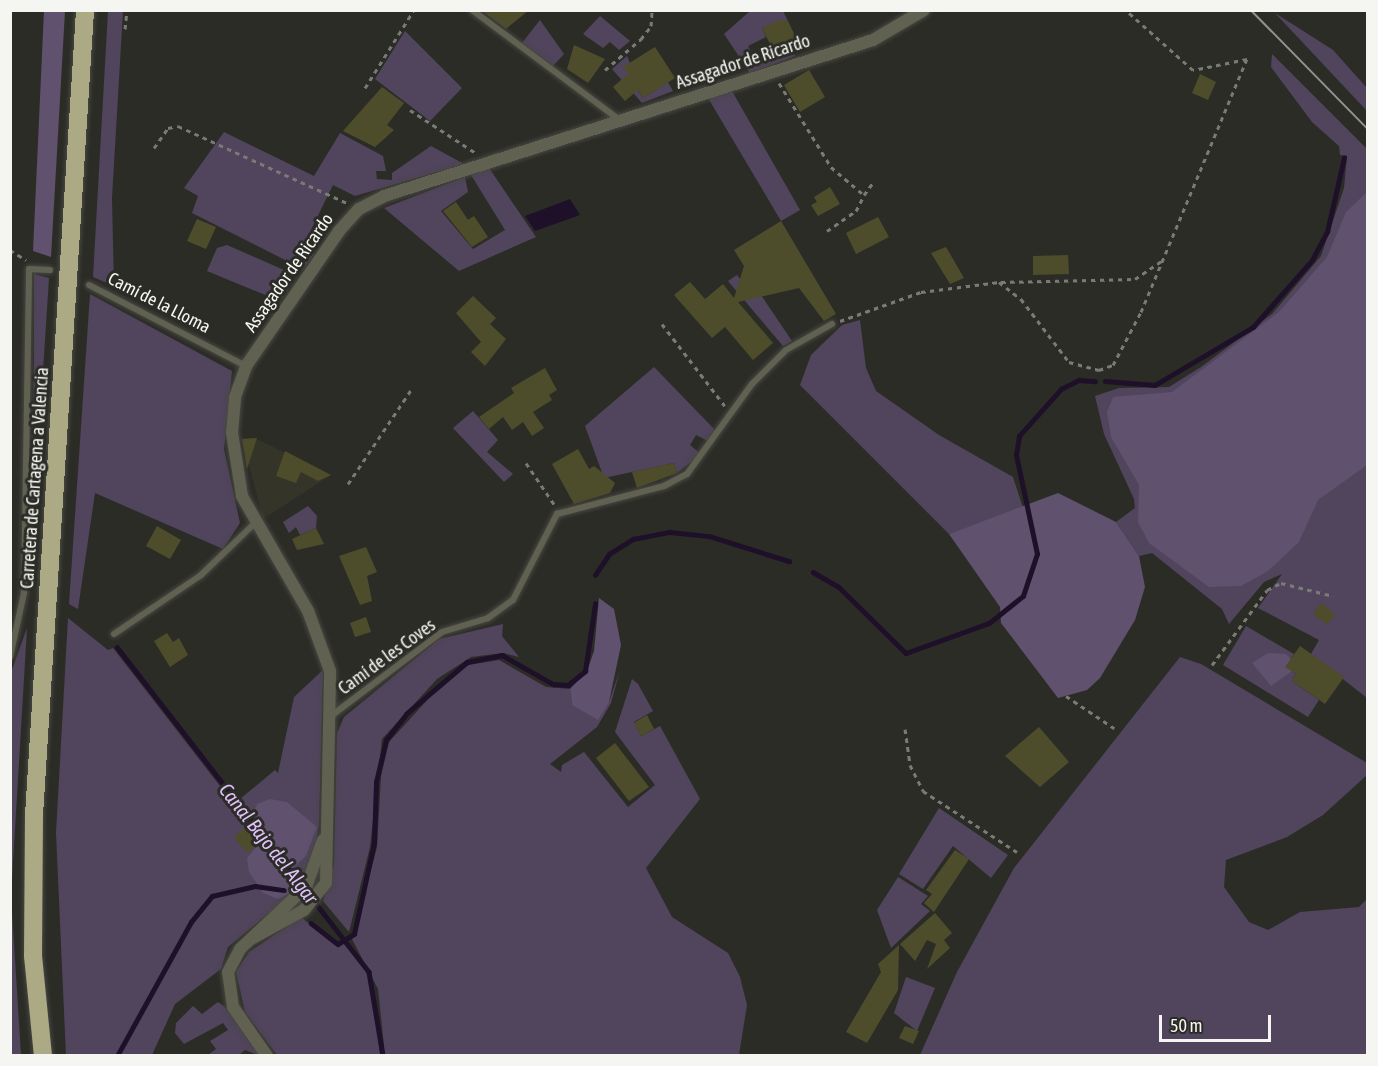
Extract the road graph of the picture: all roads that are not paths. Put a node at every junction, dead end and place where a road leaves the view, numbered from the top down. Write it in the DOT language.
graph roads {
  1 [pos="85,10"];
  2 [pos="472,10"];
  3 [pos="924,10"];
  4 [pos="621,121"];
  5 [pos="50,270"];
  6 [pos="89,285"];
  7 [pos="832,324"];
  8 [pos="246,366"];
  9 [pos="254,524"];
  10 [pos="114,634"];
  11 [pos="10,657"];
  12 [pos="332,716"];
  13 [pos="43,1056"];
  14 [pos="267,1056"];
  1 -- 13 [label="highway, Carretera de Cartagena a Valencia"];
  2 -- 4 [label="lane"];
  3 -- 4 [label="street, Assagador de Ricardo"];
  4 -- 8 [label="street, Assagador de Ricardo"];
  5 -- 11 [label="lane"];
  6 -- 8 [label="lane, Camí de la Lloma"];
  7 -- 12 [label="lane, Camí de les Coves"];
  8 -- 9 [label="street, Assagador de Ricardo"];
  9 -- 10 [label="lane"];
  9 -- 12 [label="street, Assagador de Ricardo"];
  12 -- 14 [label="street, Assagador de Ricardo"];
}
